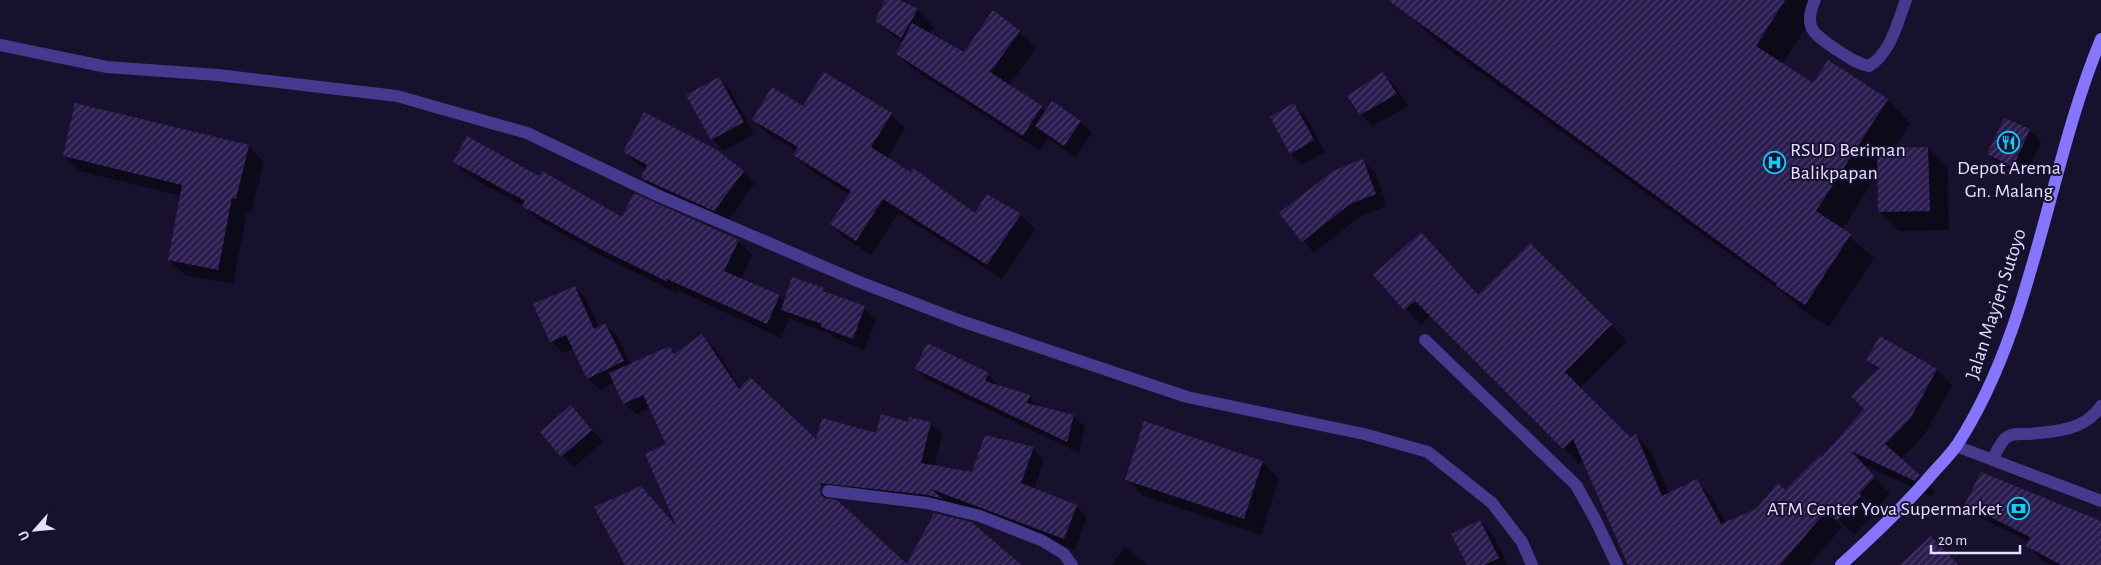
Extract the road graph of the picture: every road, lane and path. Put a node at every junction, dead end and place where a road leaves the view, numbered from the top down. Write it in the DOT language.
graph roads {
  1 [pos="1815,0"];
  2 [pos="1906,0"];
  3 [pos="2101,39"];
  4 [pos="0,45"];
  5 [pos="1425,340"];
  6 [pos="2101,406"];
  7 [pos="1956,446"];
  8 [pos="1992,460"];
  9 [pos="828,491"];
  10 [pos="2101,501"];
  11 [pos="1072,565"];
  12 [pos="1532,565"];
  13 [pos="1617,565"];
  14 [pos="1841,565"];
  1 -- 2 [label="street"];
  3 -- 7 [label="main road, Jalan Mayjen Sutoyo"];
  4 -- 12 [label="street"];
  5 -- 13 [label="street"];
  6 -- 8 [label="street"];
  7 -- 8 [label="street"];
  7 -- 14 [label="main road, Jalan Mayjen Sutoyo"];
  8 -- 10 [label="street"];
  9 -- 11 [label="street"];
}
